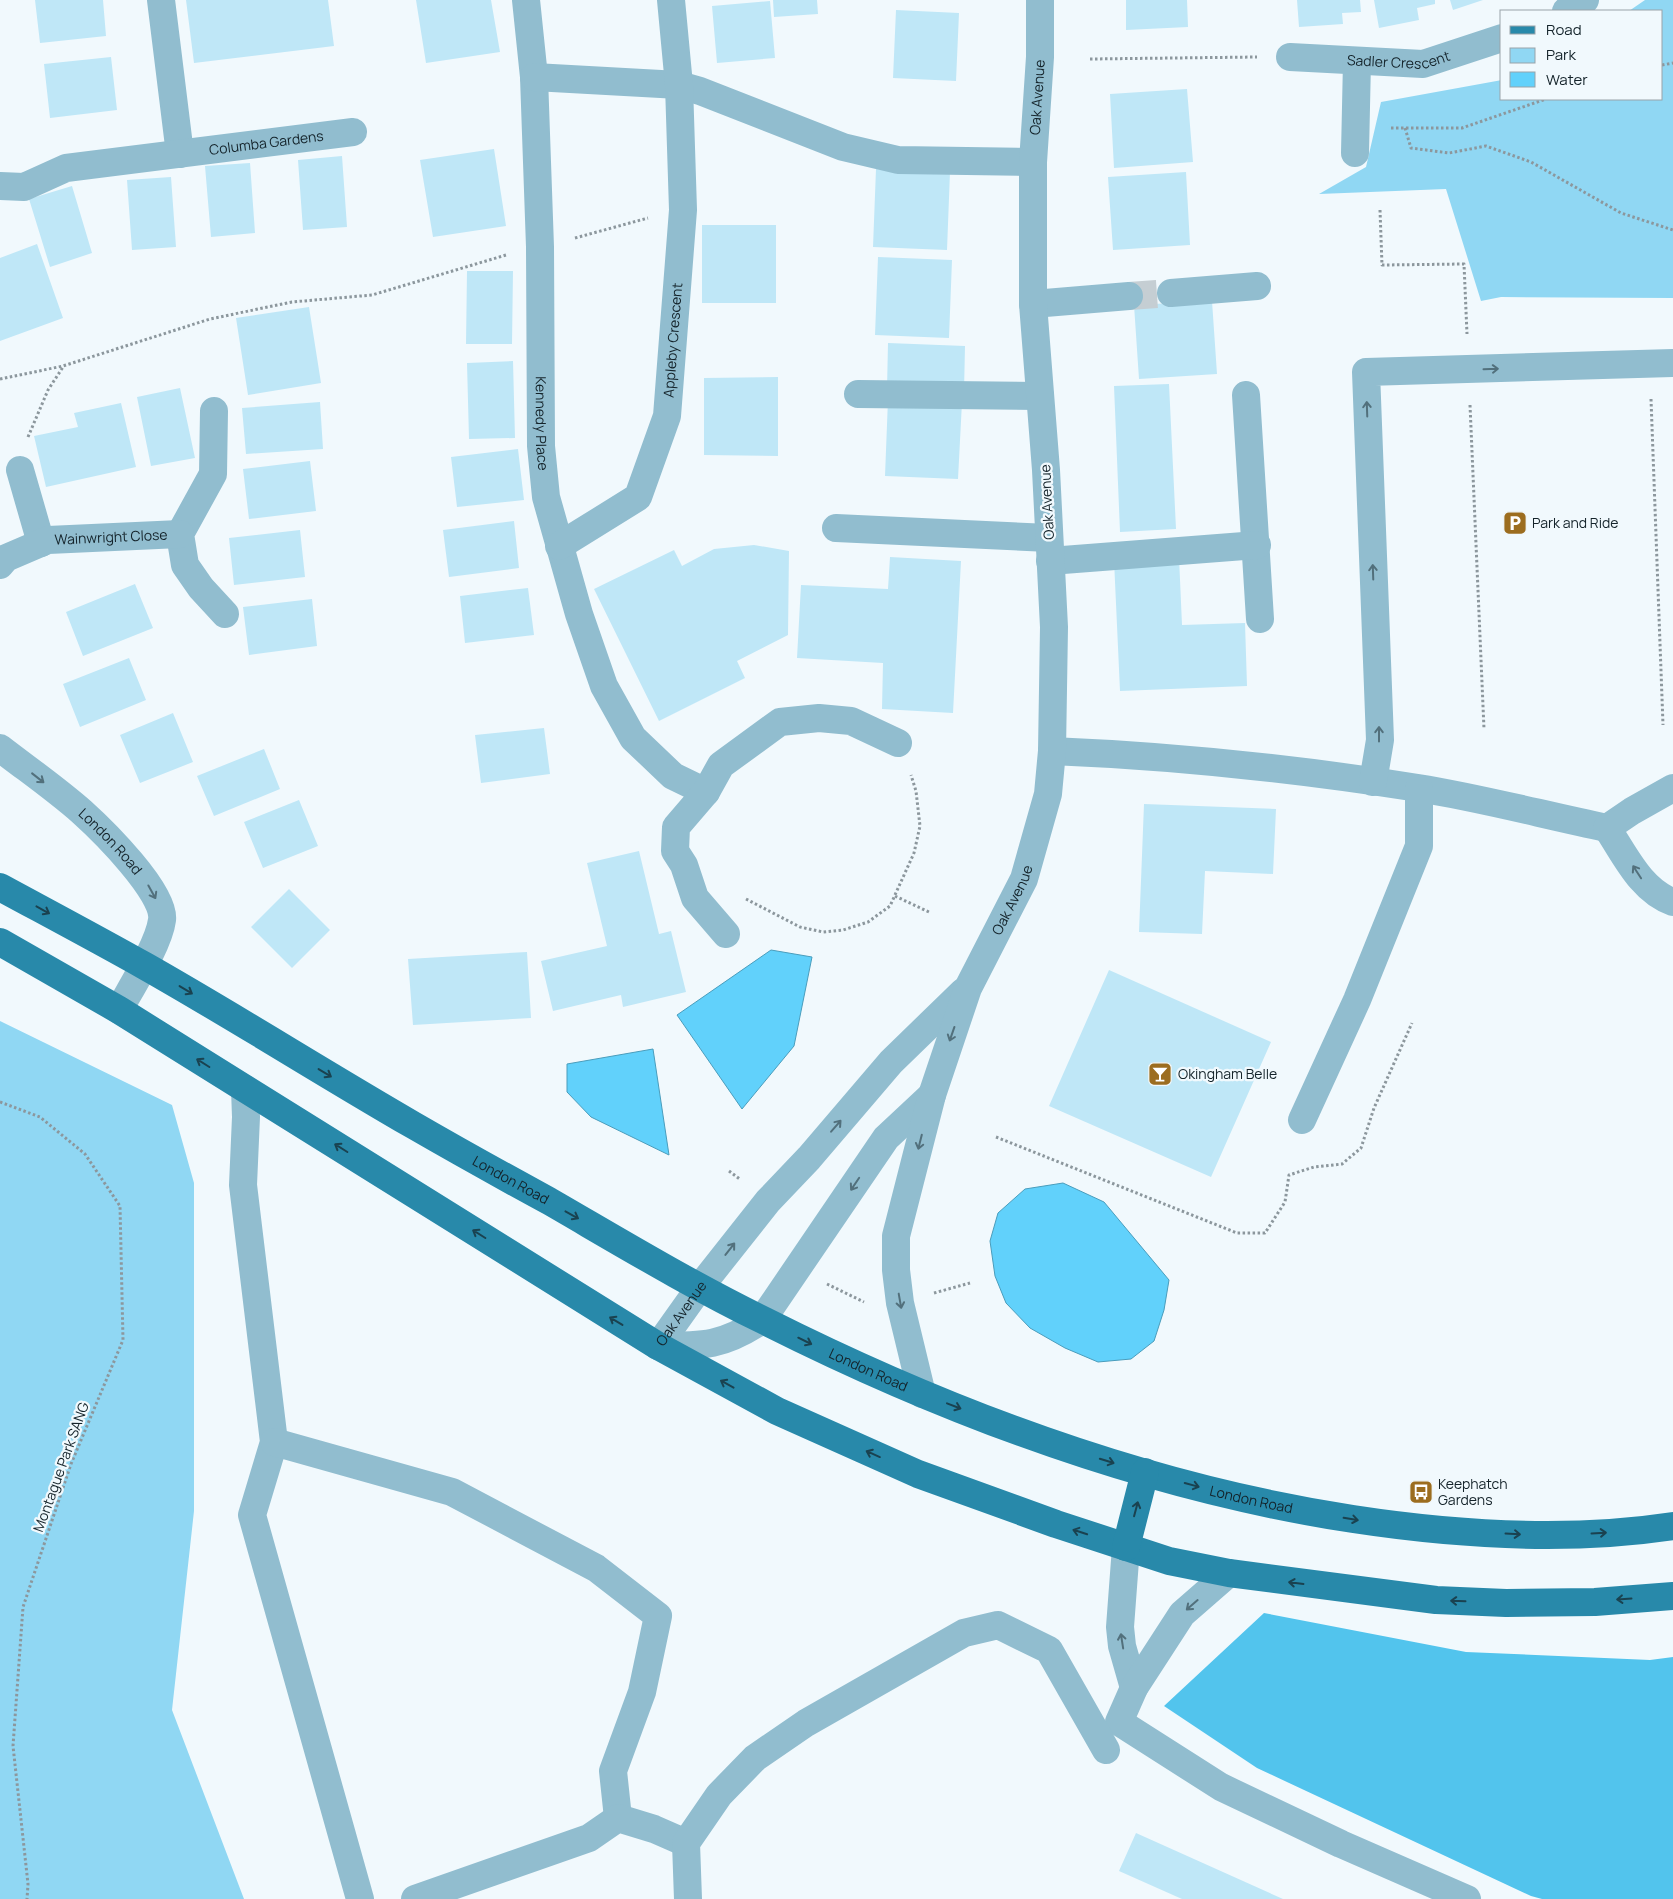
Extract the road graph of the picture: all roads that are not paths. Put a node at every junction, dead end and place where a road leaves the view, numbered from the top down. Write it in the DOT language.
graph roads {
  1 [pos="160,0"];
  2 [pos="526,0"];
  3 [pos="671,0"];
  4 [pos="1040,0"];
  5 [pos="1585,0"];
  6 [pos="1568,10"];
  7 [pos="1500,39"];
  8 [pos="1290,57"];
  9 [pos="1357,61"];
  10 [pos="534,77"];
  11 [pos="680,85"];
  12 [pos="353,132"];
  13 [pos="1355,141"];
  14 [pos="180,154"];
  15 [pos="1033,162"];
  16 [pos="0,186"];
  17 [pos="1257,286"];
  18 [pos="1171,293"];
  19 [pos="1129,296"];
  20 [pos="1033,304"];
  21 [pos="1662,364"];
  22 [pos="858,394"];
  23 [pos="1246,395"];
  24 [pos="1040,396"];
  25 [pos="214,411"];
  26 [pos="20,470"];
  27 [pos="836,528"];
  28 [pos="180,534"];
  29 [pos="41,543"];
  30 [pos="1257,545"];
  31 [pos="559,546"];
  32 [pos="1050,549"];
  33 [pos="0,565"];
  34 [pos="225,614"];
  35 [pos="1260,618"];
  36 [pos="898,743"];
  37 [pos="0,748"];
  38 [pos="1052,751"];
  39 [pos="1373,782"];
  40 [pos="1673,788"];
  41 [pos="1419,789"];
  42 [pos="706,792"];
  43 [pos="1607,828"];
  44 [pos="0,887"];
  45 [pos="1673,902"];
  46 [pos="726,934"];
  47 [pos="0,942"];
  48 [pos="144,965"];
  49 [pos="968,988"];
  50 [pos="119,1010"];
  51 [pos="245,1088"];
  52 [pos="932,1094"];
  53 [pos="1302,1120"];
  54 [pos="700,1287"];
  55 [pos="762,1320"];
  56 [pos="658,1346"];
  57 [pos="922,1394"];
  58 [pos="274,1442"];
  59 [pos="1146,1472"];
  60 [pos="1673,1526"];
  61 [pos="1126,1547"];
  62 [pos="1229,1573"];
  63 [pos="1673,1596"];
  64 [pos="1134,1688"];
  65 [pos="1106,1750"];
  66 [pos="618,1818"];
  67 [pos="686,1843"];
  68 [pos="360,1899"];
  69 [pos="415,1899"];
  70 [pos="688,1899"];
  71 [pos="1467,1899"];
  1 -- 14 [label="street"];
  2 -- 10 [label="street, Kennedy Place"];
  3 -- 11 [label="street, Appleby Crescent"];
  4 -- 15 [label="street, Oak Avenue"];
  5 -- 6 [label="street"];
  7 -- 9 [label="street, Sadler Crescent"];
  8 -- 9 [label="street, Sadler Crescent"];
  9 -- 13 [label="street"];
  10 -- 11 [label="street"];
  10 -- 31 [label="street, Kennedy Place"];
  11 -- 15 [label="street"];
  11 -- 31 [label="street, Appleby Crescent"];
  12 -- 14 [label="street, Columba Gardens"];
  14 -- 16 [label="street, Columba Gardens"];
  15 -- 20 [label="street, Oak Avenue"];
  17 -- 18 [label="street"];
  19 -- 20 [label="street"];
  20 -- 24 [label="street, Oak Avenue"];
  39 -- 21 [label="street, one-way"];
  22 -- 24 [label="street"];
  23 -- 30 [label="street"];
  24 -- 32 [label="street, Oak Avenue"];
  25 -- 28 [label="street, Wainwright Close"];
  26 -- 29 [label="street, Wainwright Close"];
  27 -- 32 [label="street"];
  28 -- 29 [label="street, Wainwright Close"];
  28 -- 34 [label="street, Wainwright Close"];
  29 -- 33 [label="street, Wainwright Close"];
  30 -- 32 [label="street"];
  30 -- 35 [label="street"];
  31 -- 42 [label="street, Kennedy Place"];
  32 -- 38 [label="street, Oak Avenue"];
  36 -- 42 [label="street"];
  37 -- 48 [label="street, London Road, one-way"];
  38 -- 39 [label="street"];
  38 -- 49 [label="street, Oak Avenue"];
  39 -- 41 [label="street"];
  40 -- 43 [label="street"];
  41 -- 43 [label="street"];
  41 -- 53 [label="street"];
  42 -- 46 [label="street"];
  45 -- 43 [label="street, one-way"];
  44 -- 48 [label="main road, London Road, one-way"];
  47 -- 50 [label="main road"];
  48 -- 50 [label="street, London Road"];
  48 -- 54 [label="main road, London Road, one-way"];
  49 -- 52 [label="street, Oak Avenue, one-way"];
  54 -- 49 [label="street, Oak Avenue, one-way"];
  51 -- 50 [label="main road, one-way"];
  56 -- 51 [label="main road, one-way"];
  51 -- 58 [label="street"];
  52 -- 55 [label="street, Oak Avenue, one-way"];
  52 -- 57 [label="street, Oak Avenue, one-way"];
  54 -- 55 [label="main road, London Road"];
  54 -- 56 [label="street, Oak Avenue"];
  55 -- 56 [label="street, Oak Avenue"];
  55 -- 57 [label="main road, London Road, one-way"];
  61 -- 56 [label="main road, one-way"];
  57 -- 59 [label="main road, London Road, one-way"];
  58 -- 66 [label="street"];
  58 -- 68 [label="street"];
  59 -- 60 [label="main road, London Road, one-way"];
  61 -- 59 [label="main road, one-way"];
  61 -- 62 [label="main road"];
  64 -- 61 [label="street, one-way"];
  63 -- 62 [label="main road, one-way"];
  62 -- 64 [label="street, one-way"];
  64 -- 71 [label="street"];
  65 -- 67 [label="street"];
  66 -- 67 [label="street"];
  66 -- 69 [label="street"];
  67 -- 70 [label="street"];
}
